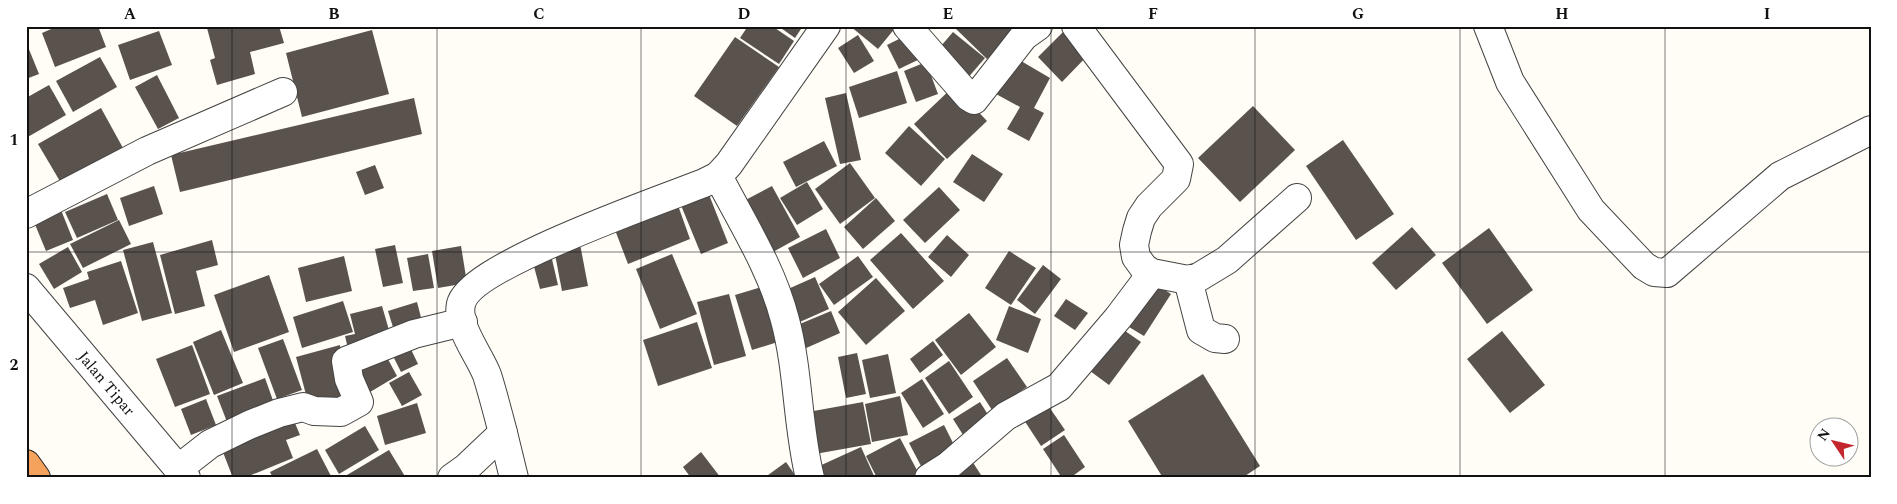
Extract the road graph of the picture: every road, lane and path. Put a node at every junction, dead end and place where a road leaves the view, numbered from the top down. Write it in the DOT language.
graph roads {
  1 [pos="826,26"];
  2 [pos="907,26"];
  3 [pos="1038,26"];
  4 [pos="1076,26"];
  5 [pos="1488,26"];
  6 [pos="283,92"];
  7 [pos="1871,130"];
  8 [pos="718,176"];
  9 [pos="1297,198"];
  10 [pos="26,214"];
  11 [pos="1152,273"];
  12 [pos="1188,280"];
  13 [pos="26,288"];
  14 [pos="463,322"];
  15 [pos="1226,339"];
  16 [pos="503,433"];
  17 [pos="26,464"];
  18 [pos="182,473"];
  19 [pos="36,478"];
  20 [pos="452,478"];
  21 [pos="514,478"];
  22 [pos="810,478"];
  23 [pos="929,478"];
  1 -- 8 [label="street"];
  2 -- 3 [label="street"];
  4 -- 11 [label="street"];
  5 -- 7 [label="street"];
  6 -- 10 [label="street"];
  8 -- 14 [label="street"];
  8 -- 22 [label="street"];
  9 -- 12 [label="street"];
  11 -- 12 [label="street"];
  11 -- 23 [label="street"];
  12 -- 15 [label="street"];
  13 -- 18 [label="street, Jalan Tipar"];
  14 -- 16 [label="street"];
  14 -- 18 [label="street"];
  16 -- 20 [label="street"];
  16 -- 21 [label="street"];
  17 -- 19 [label="highway"];
}
